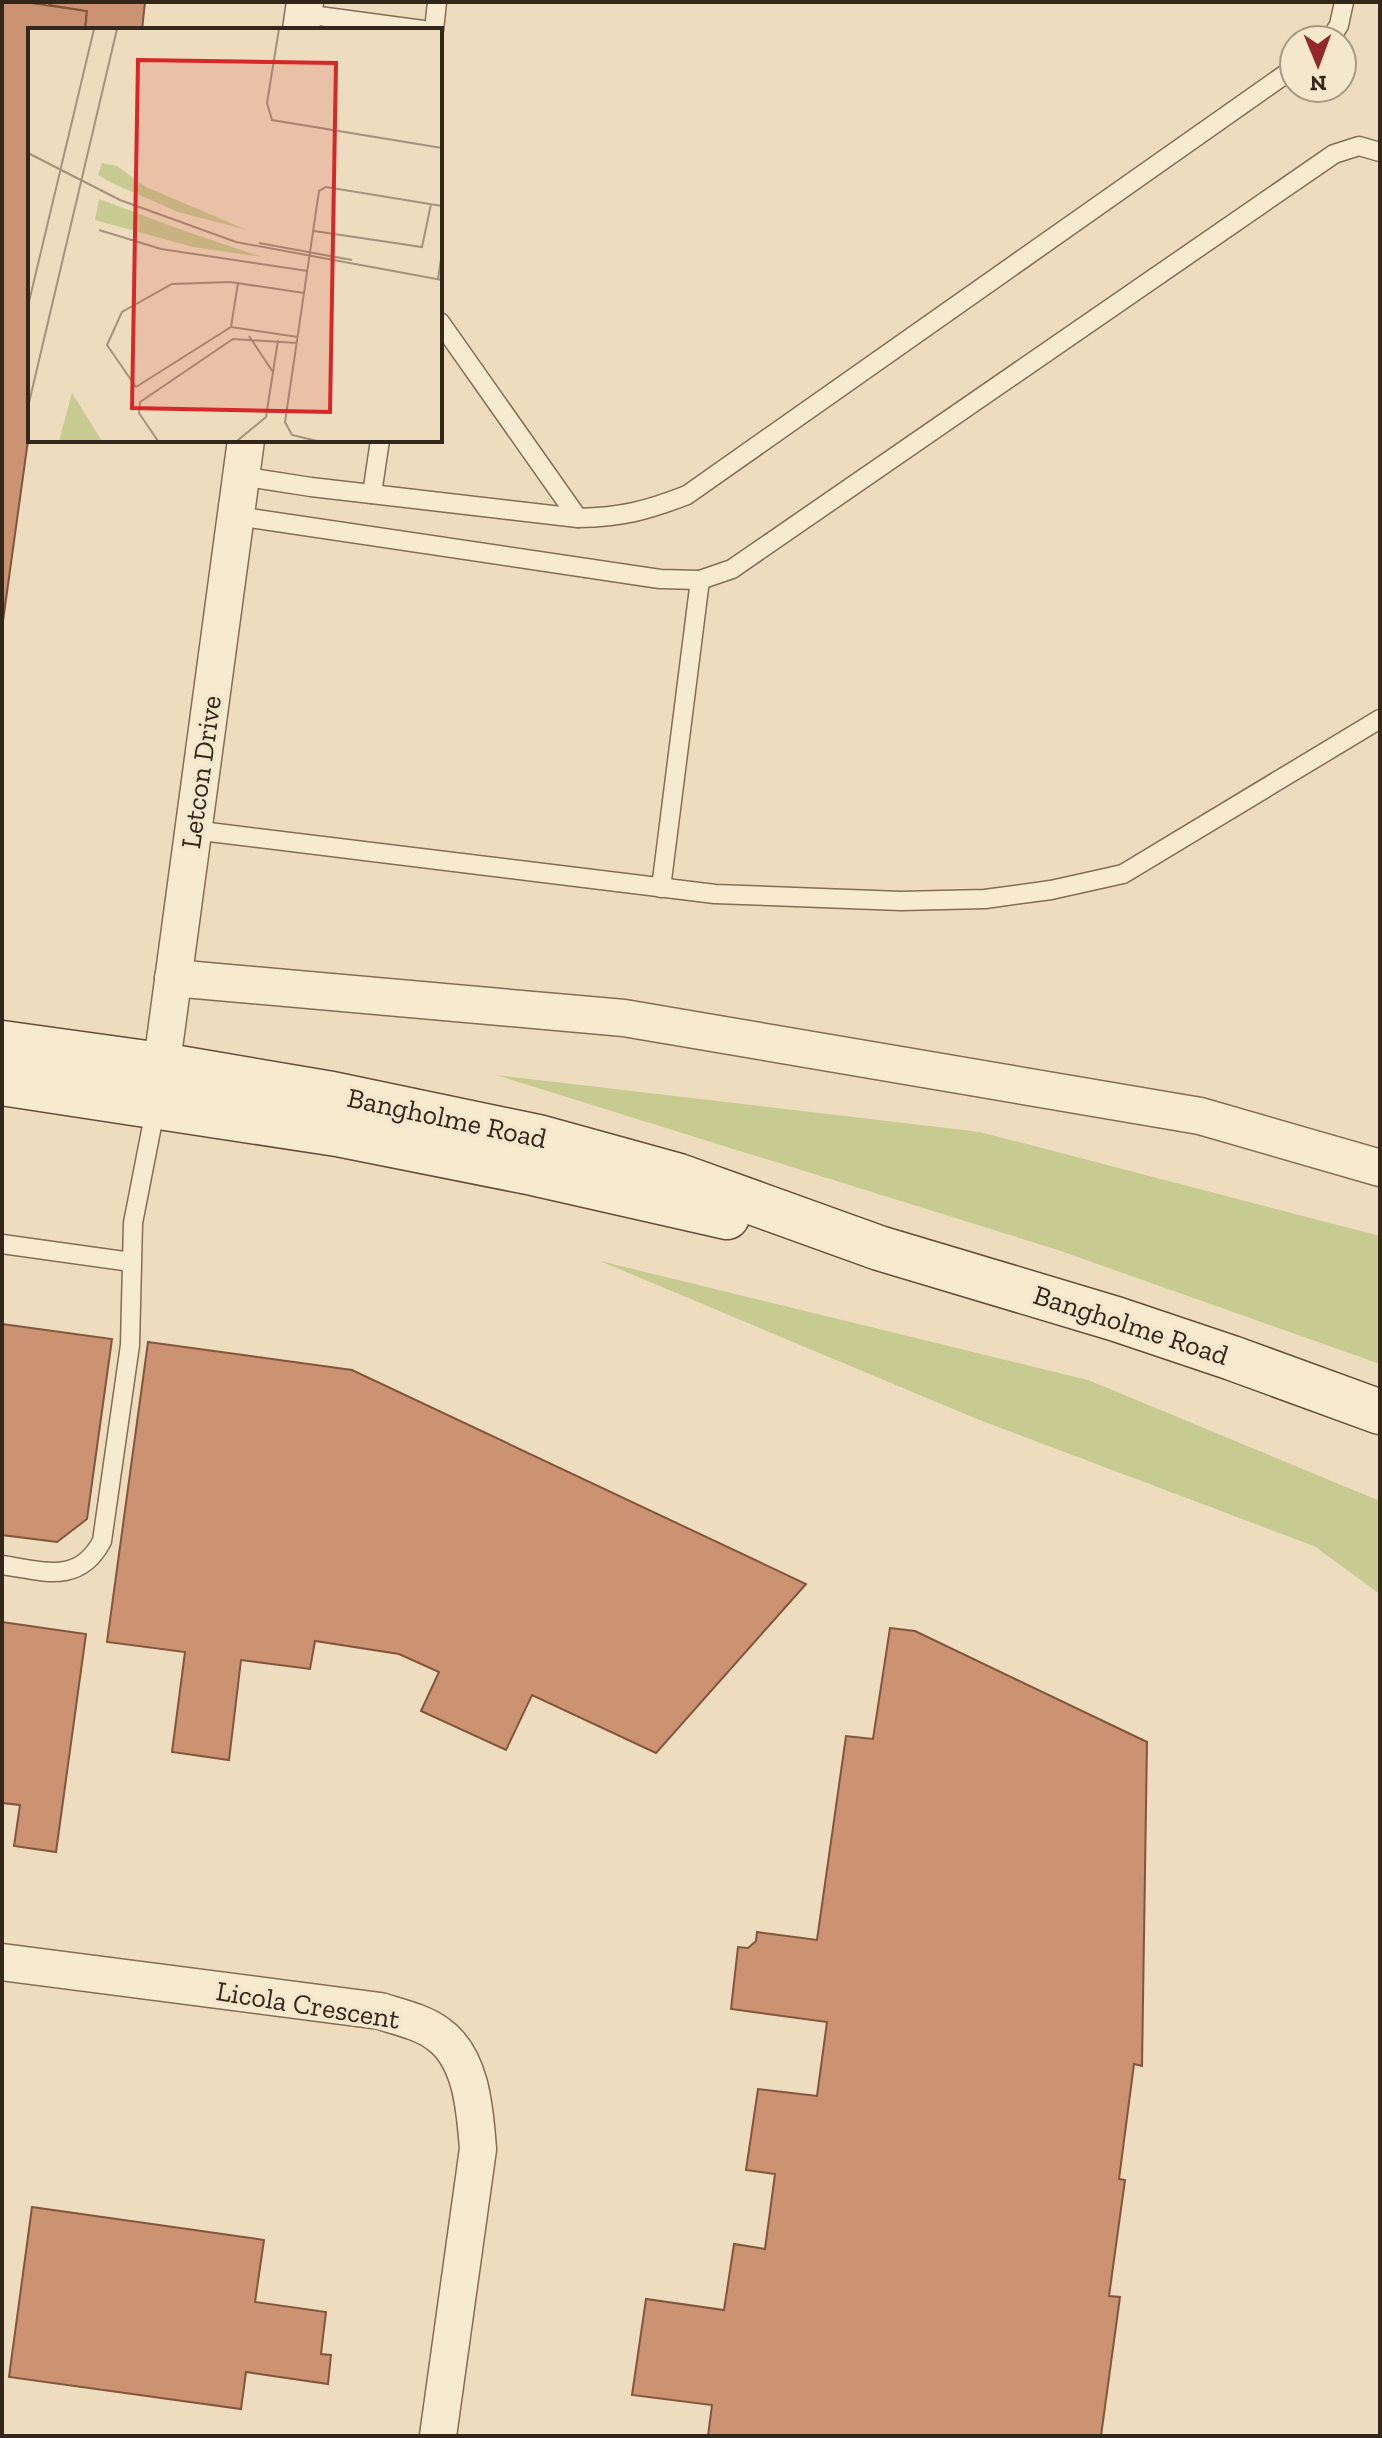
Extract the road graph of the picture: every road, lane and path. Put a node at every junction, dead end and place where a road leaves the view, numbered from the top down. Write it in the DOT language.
graph roads {
  1 [pos="437,2"];
  2 [pos="1344,2"];
  3 [pos="303,15"];
  4 [pos="1339,24"];
  5 [pos="407,28"];
  6 [pos="434,28"];
  7 [pos="1278,79"];
  8 [pos="1380,152"];
  9 [pos="442,325"];
  10 [pos="246,442"];
  11 [pos="380,442"];
  12 [pos="241,476"];
  13 [pos="372,494"];
  14 [pos="236,516"];
  15 [pos="578,518"];
  16 [pos="700,580"];
  17 [pos="1380,719"];
  18 [pos="193,830"];
  19 [pos="661,888"];
  20 [pos="173,978"];
  21 [pos="2,1043"];
  22 [pos="2,1083"];
  23 [pos="159,1085"];
  24 [pos="1380,1168"];
  25 [pos="2,1244"];
  26 [pos="131,1262"];
  27 [pos="1380,1412"];
  28 [pos="2,1565"];
  29 [pos="2,1962"];
  30 [pos="438,2436"];
  1 -- 6 [label="lane"];
  2 -- 4 [label="lane"];
  3 -- 5 [label="lane"];
  7 -- 15 [label="lane"];
  8 -- 16 [label="lane"];
  9 -- 15 [label="lane"];
  10 -- 12 [label="street, Letcon Drive"];
  11 -- 13 [label="lane"];
  12 -- 13 [label="lane"];
  12 -- 14 [label="street, Letcon Drive"];
  13 -- 15 [label="lane"];
  14 -- 16 [label="lane"];
  14 -- 18 [label="street, Letcon Drive"];
  16 -- 19 [label="lane"];
  17 -- 19 [label="lane"];
  18 -- 19 [label="lane"];
  18 -- 20 [label="street, Letcon Drive"];
  20 -- 23 [label="street, Letcon Drive"];
  20 -- 24 [label="street"];
  21 -- 23 [label="main road, Bangholme Road"];
  22 -- 23 [label="main road, Bangholme Road"];
  23 -- 26 [label="lane"];
  23 -- 27 [label="main road, Bangholme Road"];
  25 -- 26 [label="lane"];
  26 -- 28 [label="lane"];
  29 -- 30 [label="street, Licola Crescent"];
}
